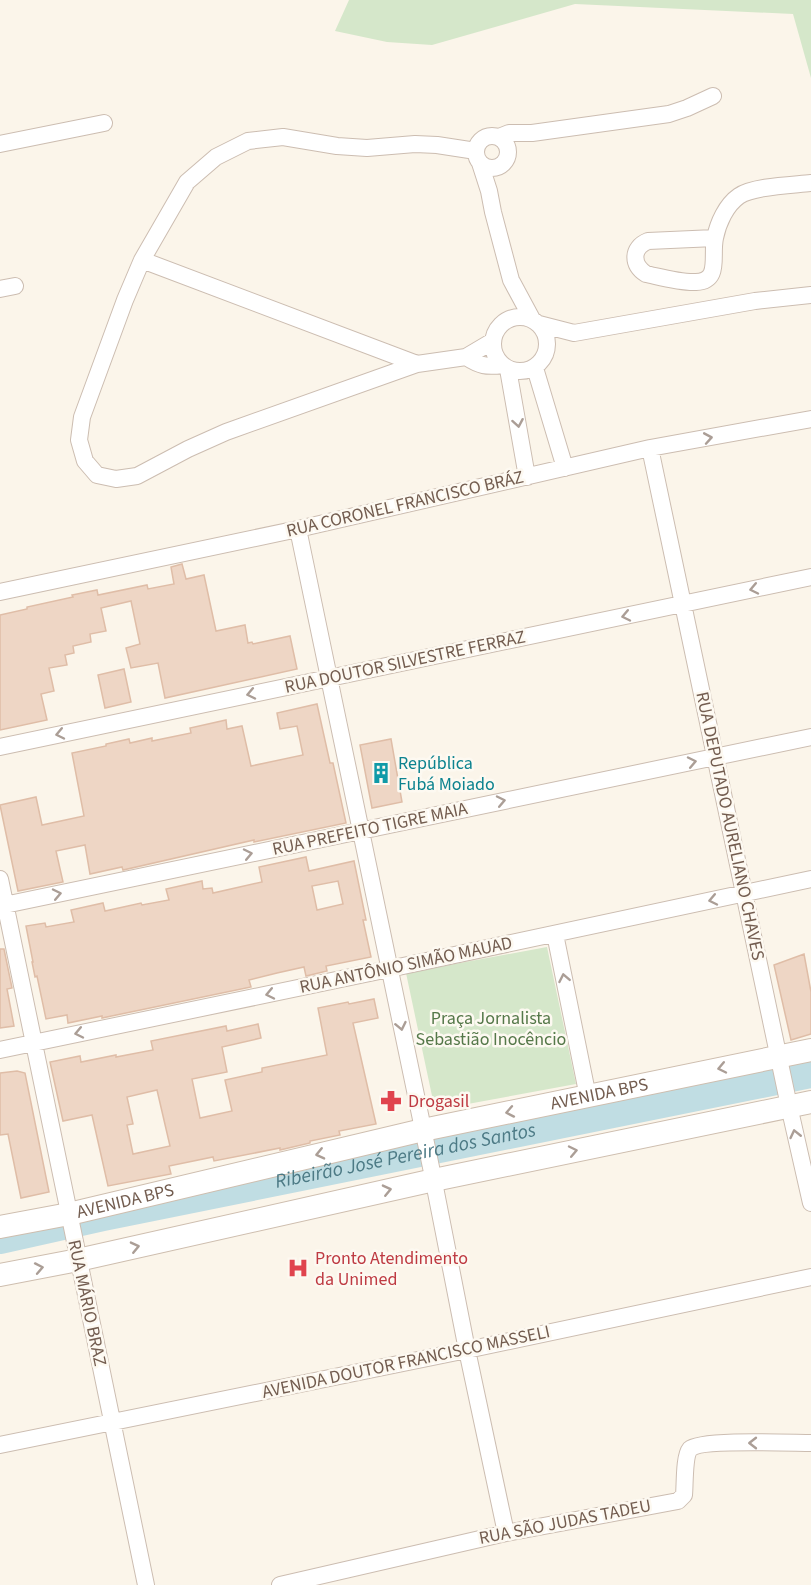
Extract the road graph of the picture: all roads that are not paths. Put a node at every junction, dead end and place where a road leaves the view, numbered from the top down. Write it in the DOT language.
graph roads {
  1 [pos="713,96"];
  2 [pos="104,123"];
  3 [pos="532,133"];
  4 [pos="499,137"];
  5 [pos="0,144"];
  6 [pos="478,157"];
  7 [pos="506,158"];
  8 [pos="811,183"];
  9 [pos="489,191"];
  10 [pos="715,238"];
  11 [pos="142,260"];
  12 [pos="512,280"];
  13 [pos="811,295"];
  14 [pos="507,320"];
  15 [pos="535,321"];
  16 [pos="574,333"];
  17 [pos="493,341"];
  18 [pos="546,354"];
  19 [pos="466,357"];
  20 [pos="417,364"];
  21 [pos="506,367"];
  22 [pos="535,368"];
  23 [pos="811,419"];
  24 [pos="650,448"];
  25 [pos="565,468"];
  26 [pos="527,477"];
  27 [pos="298,529"];
  28 [pos="811,577"];
  29 [pos="0,592"];
  30 [pos="683,604"];
  31 [pos="329,678"];
  32 [pos="811,737"];
  33 [pos="0,747"];
  34 [pos="716,757"];
  35 [pos="360,831"];
  36 [pos="0,879"];
  37 [pos="811,879"];
  38 [pos="744,893"];
  39 [pos="3,905"];
  40 [pos="555,934"];
  41 [pos="389,969"];
  42 [pos="33,1043"];
  43 [pos="0,1050"];
  44 [pos="811,1050"];
  45 [pos="780,1061"];
  46 [pos="588,1097"];
  47 [pos="796,1102"];
  48 [pos="424,1133"];
  49 [pos="433,1176"];
  50 [pos="811,1203"];
  51 [pos="69,1218"];
  52 [pos="0,1227"];
  53 [pos="77,1255"];
  54 [pos="0,1275"];
  55 [pos="811,1277"];
  56 [pos="467,1350"];
  57 [pos="112,1423"];
  58 [pos="811,1443"];
  59 [pos="0,1445"];
  60 [pos="506,1533"];
  61 [pos="146,1585"];
  62 [pos="280,1585"];
  1 -- 3 [label="street"];
  2 -- 5 [label="street"];
  3 -- 4 [label="street"];
  3 -- 7 [label="street"];
  4 -- 6 [label="street"];
  4 -- 7 [label="street"];
  6 -- 7 [label="street"];
  6 -- 9 [label="street"];
  6 -- 11 [label="street"];
  7 -- 9 [label="street"];
  8 -- 10 [label="street"];
  9 -- 12 [label="street"];
  10 -- 10 [label="street"];
  11 -- 20 [label="street"];
  11 -- 20 [label="street"];
  12 -- 14 [label="street"];
  12 -- 15 [label="street"];
  13 -- 16 [label="street"];
  14 -- 15 [label="street"];
  14 -- 17 [label="street"];
  15 -- 16 [label="street"];
  15 -- 18 [label="street"];
  16 -- 18 [label="street"];
  17 -- 19 [label="street"];
  17 -- 21 [label="street"];
  18 -- 22 [label="street"];
  19 -- 20 [label="street"];
  19 -- 21 [label="street"];
  21 -- 22 [label="street"];
  21 -- 26 [label="street, one-way"];
  22 -- 25 [label="street"];
  24 -- 23 [label="street, RUA CORONEL FRANCISCO BRÁZ, one-way"];
  24 -- 25 [label="street, RUA CORONEL FRANCISCO BRÁZ"];
  24 -- 30 [label="street, RUA DEPUTADO AURELIANO CHAVES"];
  25 -- 26 [label="street, RUA CORONEL FRANCISCO BRÁZ"];
  26 -- 27 [label="street, RUA CORONEL FRANCISCO BRÁZ"];
  27 -- 29 [label="street, RUA CORONEL FRANCISCO BRÁZ"];
  27 -- 31 [label="street"];
  28 -- 30 [label="street, RUA DOUTOR SILVESTRE FERRAZ, one-way"];
  30 -- 31 [label="street, RUA DOUTOR SILVESTRE FERRAZ, one-way"];
  30 -- 34 [label="street, RUA DEPUTADO AURELIANO CHAVES"];
  31 -- 33 [label="street, RUA DOUTOR SILVESTRE FERRAZ, one-way"];
  31 -- 35 [label="street"];
  32 -- 34 [label="street, RUA PREFEITO TIGRE MAIA"];
  35 -- 34 [label="street, RUA PREFEITO TIGRE MAIA, one-way"];
  34 -- 38 [label="street, RUA DEPUTADO AURELIANO CHAVES"];
  39 -- 35 [label="street, RUA PREFEITO TIGRE MAIA, one-way"];
  35 -- 41 [label="street"];
  36 -- 39 [label="street, RUA MÁRIO BRAZ"];
  37 -- 38 [label="street, RUA ANTÔNIO SIMÃO MAUAD"];
  38 -- 40 [label="street, RUA ANTÔNIO SIMÃO MAUAD, one-way"];
  38 -- 45 [label="street, RUA DEPUTADO AURELIANO CHAVES"];
  39 -- 42 [label="street, RUA MÁRIO BRAZ"];
  40 -- 41 [label="street, RUA ANTÔNIO SIMÃO MAUAD"];
  46 -- 40 [label="street, one-way"];
  41 -- 42 [label="street, RUA ANTÔNIO SIMÃO MAUAD, one-way"];
  41 -- 48 [label="street, one-way"];
  42 -- 43 [label="street, RUA ANTÔNIO SIMÃO MAUAD"];
  42 -- 51 [label="street, RUA MÁRIO BRAZ"];
  44 -- 45 [label="main road, AVENIDA BPS"];
  45 -- 46 [label="main road, AVENIDA BPS, one-way"];
  45 -- 47 [label="street, RUA DEPUTADO AURELIANO CHAVES"];
  46 -- 48 [label="main road, AVENIDA BPS, one-way"];
  49 -- 47 [label="main road, one-way"];
  50 -- 47 [label="street, RUA DEPUTADO AURELIANO CHAVES, one-way"];
  48 -- 49 [label="street"];
  48 -- 51 [label="main road, AVENIDA BPS, one-way"];
  53 -- 49 [label="main road, one-way"];
  49 -- 56 [label="street"];
  51 -- 52 [label="main road, AVENIDA BPS"];
  51 -- 53 [label="street, RUA MÁRIO BRAZ"];
  54 -- 53 [label="main road, one-way"];
  53 -- 57 [label="street, RUA MÁRIO BRAZ"];
  55 -- 56 [label="street, AVENIDA DOUTOR FRANCISCO MASSELI"];
  56 -- 57 [label="street, AVENIDA DOUTOR FRANCISCO MASSELI"];
  56 -- 60 [label="street"];
  57 -- 59 [label="street, AVENIDA DOUTOR FRANCISCO MASSELI"];
  57 -- 61 [label="street, RUA MÁRIO BRAZ"];
  58 -- 60 [label="street, RUA SÃO JUDAS TADEU, one-way"];
  60 -- 62 [label="street, RUA SÃO JUDAS TADEU"];
}
